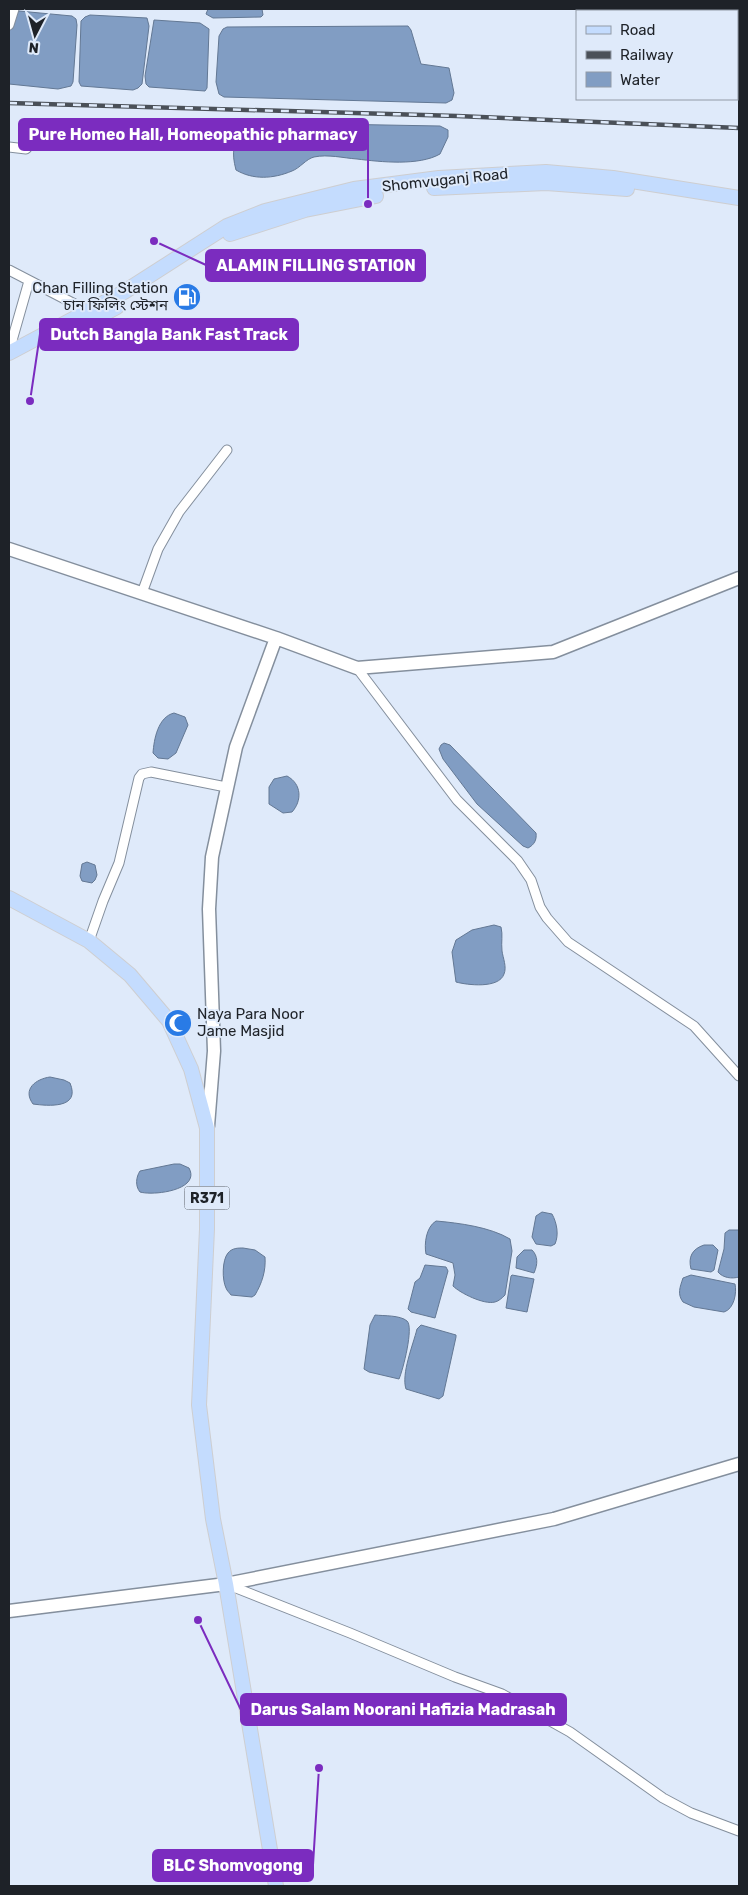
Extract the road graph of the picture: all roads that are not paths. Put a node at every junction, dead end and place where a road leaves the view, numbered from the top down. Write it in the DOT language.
graph roads {
  1 [pos="14,9"];
  2 [pos="9,25"];
  3 [pos="36,138"];
  4 [pos="9,148"];
  5 [pos="739,198"];
  6 [pos="739,207"];
  7 [pos="9,270"];
  8 [pos="29,281"];
  9 [pos="90,312"];
  10 [pos="9,352"];
  11 [pos="9,360"];
  12 [pos="227,450"];
  13 [pos="9,549"];
  14 [pos="739,578"];
  15 [pos="142,593"];
  16 [pos="276,638"];
  17 [pos="357,668"];
  18 [pos="226,787"];
  19 [pos="9,898"];
  20 [pos="89,941"];
  21 [pos="739,1076"];
  22 [pos="207,1128"];
  23 [pos="739,1464"];
  24 [pos="226,1584"];
  25 [pos="9,1611"];
  26 [pos="739,1832"];
  27 [pos="276,1886"];
  1 -- 2 [label="street"];
  3 -- 4 [label="street"];
  5 -- 9 [label="main road, Shomvuganj Road"];
  6 -- 11 [label="main road, Shomvuganj Road"];
  7 -- 8 [label="street"];
  8 -- 9 [label="street"];
  8 -- 10 [label="street"];
  9 -- 10 [label="main road, Shomvuganj Road"];
  12 -- 15 [label="street"];
  13 -- 15 [label="street"];
  14 -- 17 [label="street"];
  15 -- 16 [label="street"];
  16 -- 17 [label="street"];
  16 -- 18 [label="street"];
  17 -- 21 [label="street"];
  18 -- 20 [label="street"];
  18 -- 22 [label="street"];
  19 -- 20 [label="main road, R371"];
  20 -- 22 [label="main road, R371"];
  22 -- 24 [label="main road, R371"];
  23 -- 24 [label="street"];
  24 -- 25 [label="street"];
  24 -- 26 [label="street"];
  24 -- 27 [label="main road, R371"];
}
